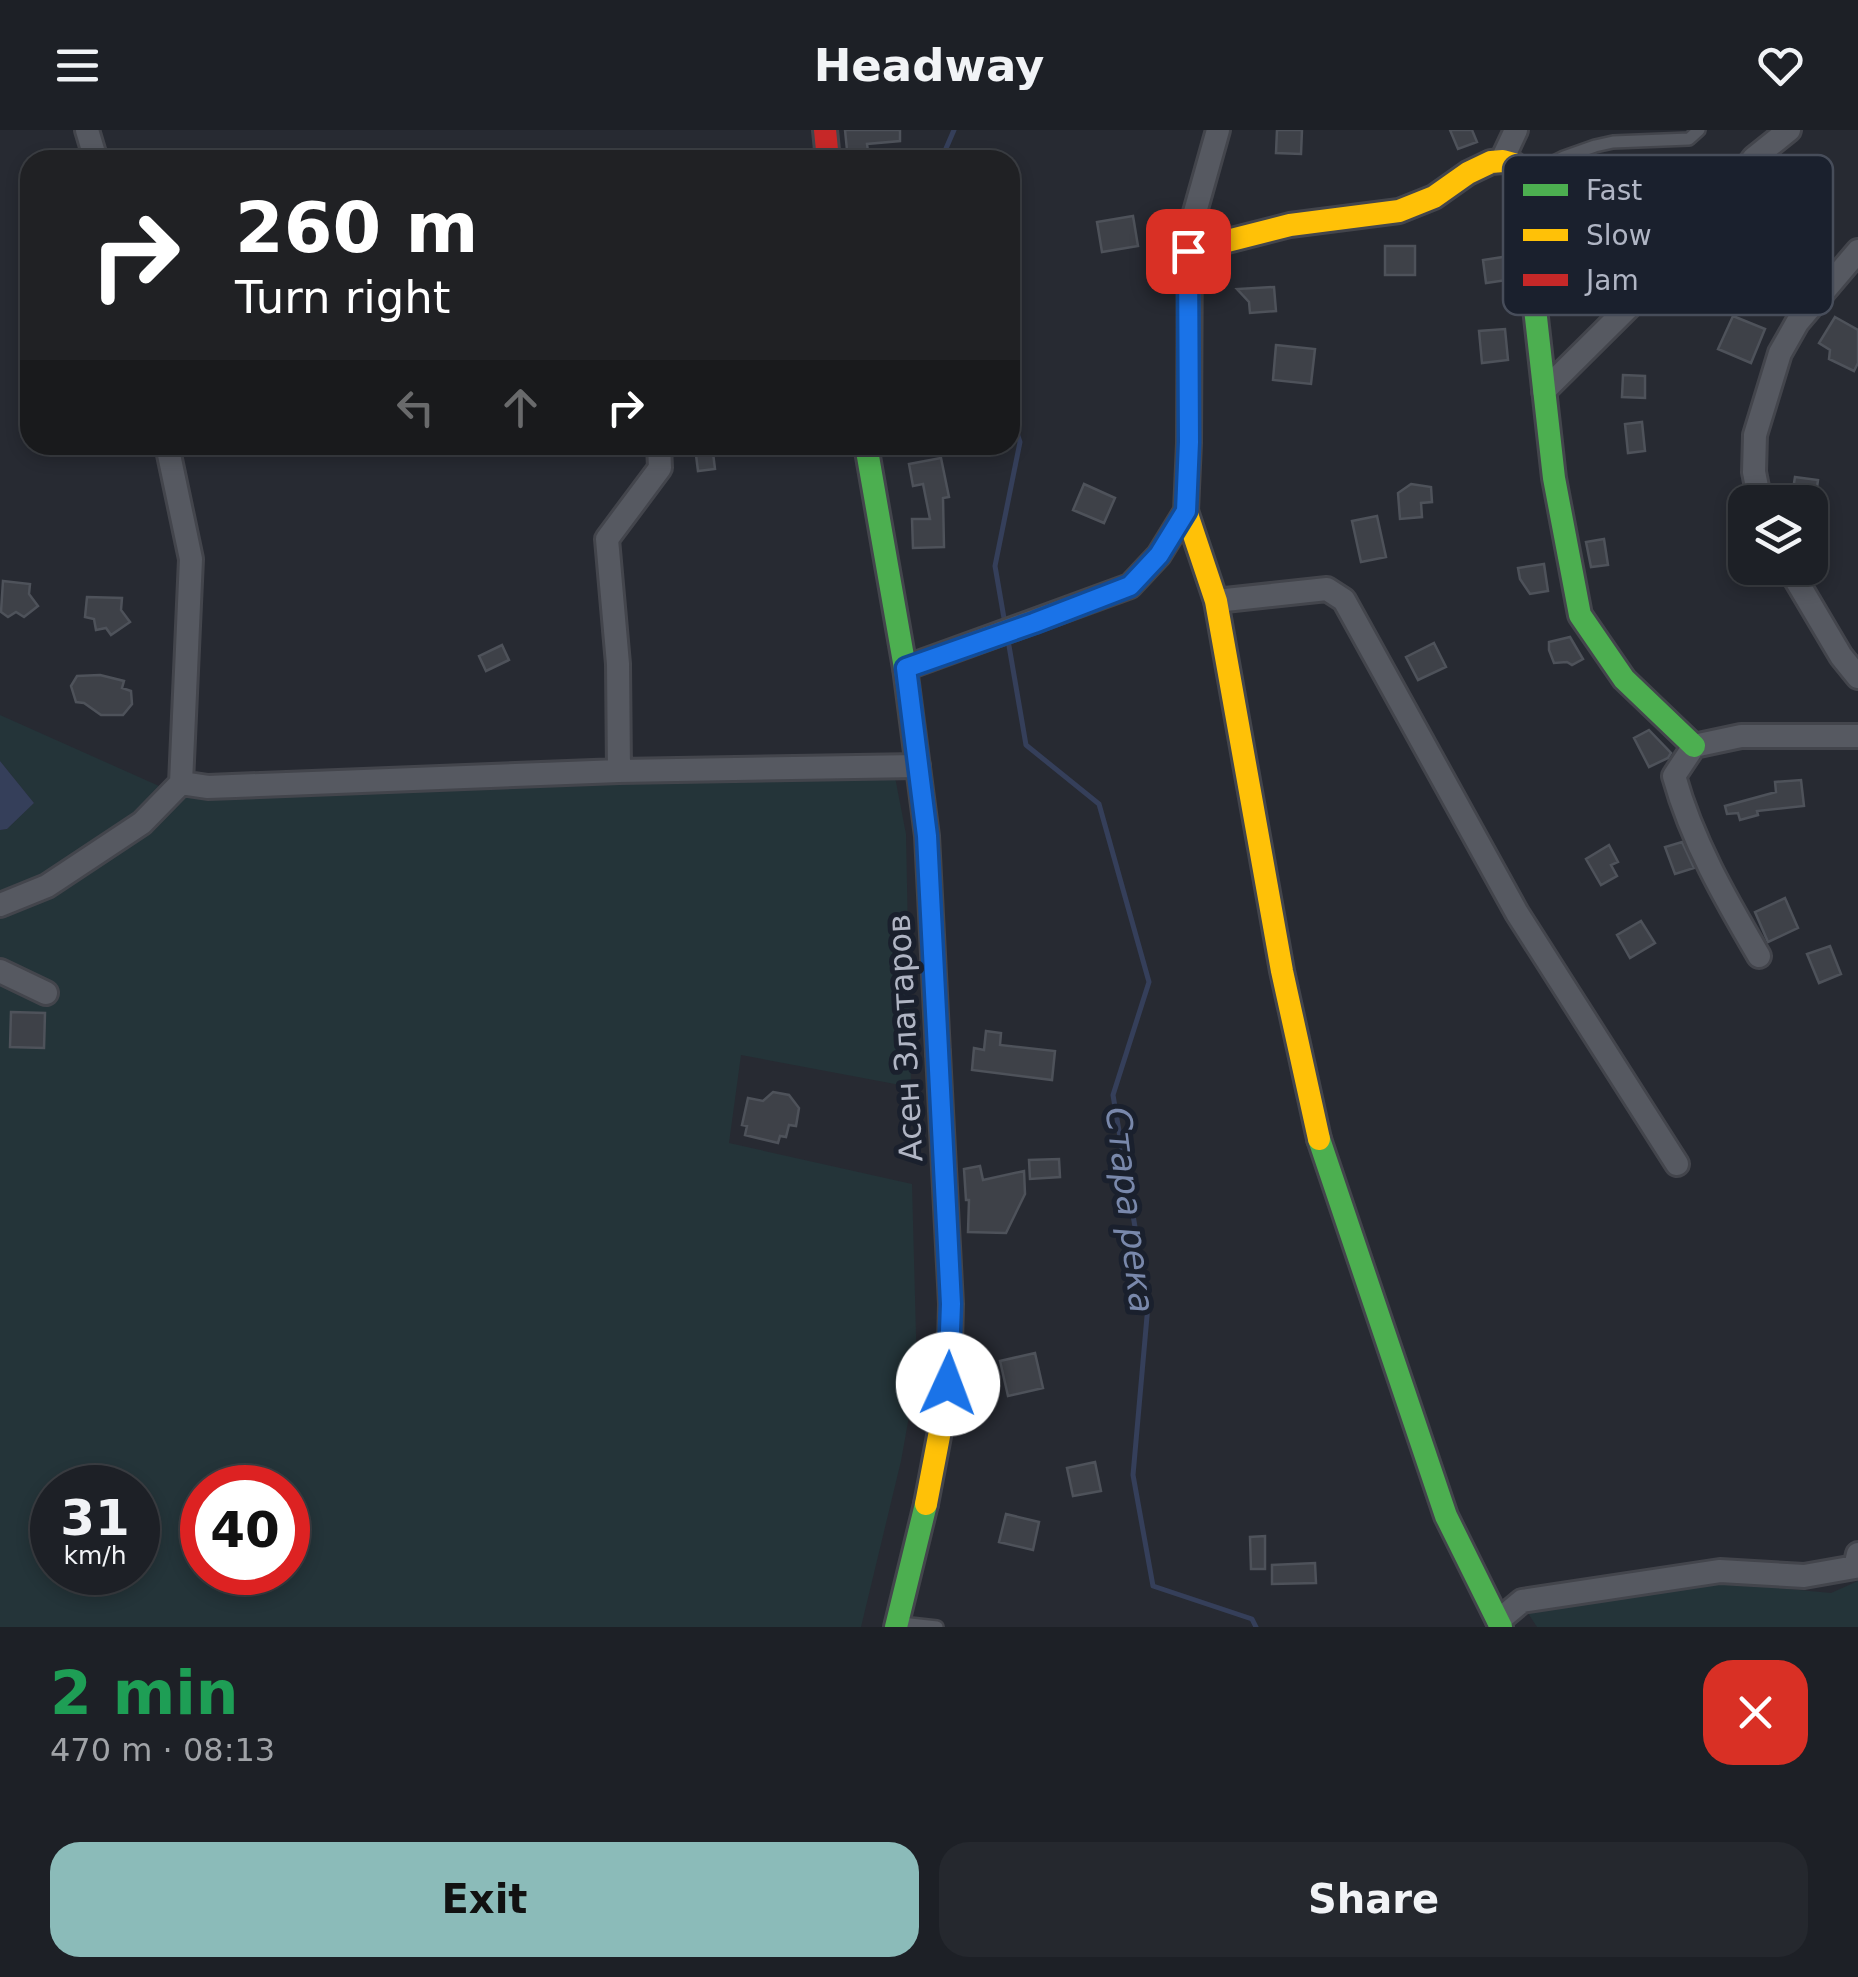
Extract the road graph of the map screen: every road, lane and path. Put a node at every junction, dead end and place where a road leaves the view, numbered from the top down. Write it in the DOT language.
graph roads {
  1 [pos="1218,130"];
  2 [pos="1516,130"];
  3 [pos="1699,130"];
  4 [pos="1789,130"];
  5 [pos="1512,155"];
  6 [pos="1570,155"];
  7 [pos="1758,155"];
  8 [pos="1503,165"];
  9 [pos="1188,251"];
  10 [pos="1858,251"];
  11 [pos="1833,281"];
  12 [pos="1535,315"];
  13 [pos="1621,315"];
  14 [pos="1804,315"];
  15 [pos="1544,391"];
  16 [pos="168,455"];
  17 [pos="659,455"];
  18 [pos="868,455"];
  19 [pos="1757,485"];
  20 [pos="1186,511"];
  21 [pos="1798,585"];
  22 [pos="1216,601"];
  23 [pos="906,668"];
  24 [pos="1858,677"];
  25 [pos="1858,736"];
  26 [pos="1694,746"];
  27 [pos="918,766"];
  28 [pos="619,771"];
  29 [pos="181,782"];
  30 [pos="0,906"];
  31 [pos="1759,956"];
  32 [pos="0,971"];
  33 [pos="46,993"];
  34 [pos="1677,1164"];
  35 [pos="1858,1554"];
  36 [pos="1499,1624"];
  37 [pos="896,1625"];
  38 [pos="936,1627"];
  1 -- 9 [label="street"];
  2 -- 5 [label="street"];
  3 -- 6 [label="lane"];
  4 -- 7 [label="street"];
  8 -- 9 [label="street"];
  9 -- 20 [label="street"];
  10 -- 11 [label="street"];
  12 -- 15 [label="street"];
  13 -- 15 [label="street"];
  14 -- 19 [label="street"];
  15 -- 26 [label="street"];
  16 -- 29 [label="street"];
  17 -- 28 [label="street"];
  18 -- 23 [label="street, Асен Златаров"];
  20 -- 22 [label="street"];
  20 -- 23 [label="street"];
  21 -- 24 [label="street"];
  22 -- 34 [label="street"];
  22 -- 36 [label="street"];
  23 -- 27 [label="street, Асен Златаров"];
  25 -- 26 [label="street"];
  26 -- 31 [label="street"];
  27 -- 28 [label="street"];
  27 -- 37 [label="street, Асен Златаров"];
  28 -- 29 [label="street"];
  29 -- 30 [label="street"];
  32 -- 33 [label="street"];
  35 -- 36 [label="street"];
  37 -- 38 [label="lane"];
}
